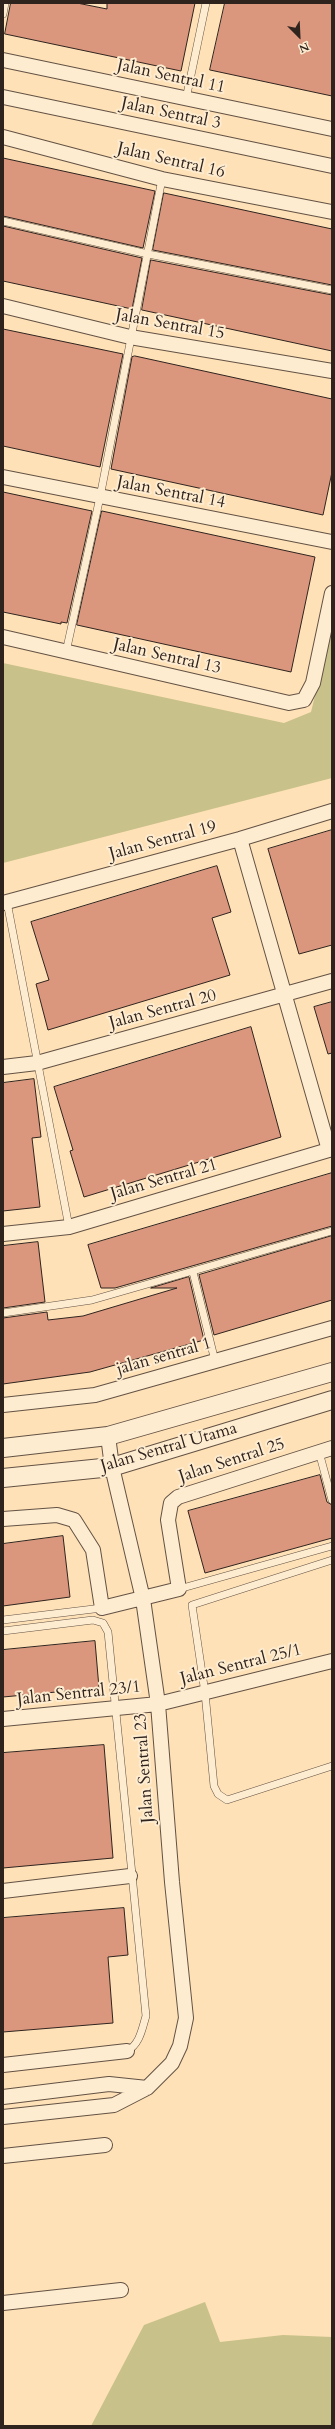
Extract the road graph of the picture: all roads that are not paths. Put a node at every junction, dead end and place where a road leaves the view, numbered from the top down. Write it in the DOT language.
graph roads {
  1 [pos="5,3"];
  2 [pos="206,3"];
  3 [pos="3,14"];
  4 [pos="3,60"];
  5 [pos="3,97"];
  6 [pos="186,99"];
  7 [pos="332,129"];
  8 [pos="3,137"];
  9 [pos="332,166"];
  10 [pos="162,179"];
  11 [pos="332,212"];
  12 [pos="3,221"];
  13 [pos="148,254"];
  14 [pos="332,290"];
  15 [pos="3,306"];
  16 [pos="130,337"];
  17 [pos="332,371"];
  18 [pos="3,478"];
  19 [pos="100,497"];
  20 [pos="332,542"];
  21 [pos="332,593"];
  22 [pos="3,637"];
  23 [pos="66,652"];
  24 [pos="332,811"];
  25 [pos="240,839"];
  26 [pos="5,903"];
  27 [pos="332,981"];
  28 [pos="284,995"];
  29 [pos="37,1063"];
  30 [pos="3,1068"];
  31 [pos="330,1150"];
  32 [pos="69,1227"];
  33 [pos="332,1231"];
  34 [pos="3,1234"];
  35 [pos="193,1272"];
  36 [pos="3,1313"];
  37 [pos="332,1328"];
  38 [pos="215,1361"];
  39 [pos="332,1372"];
  40 [pos="332,1400"];
  41 [pos="3,1405"];
  42 [pos="108,1436"];
  43 [pos="3,1448"];
  44 [pos="326,1450"];
  45 [pos="112,1467"];
  46 [pos="3,1478"];
  47 [pos="332,1500"];
  48 [pos="3,1519"];
  49 [pos="332,1546"];
  50 [pos="332,1560"];
  51 [pos="179,1589"];
  52 [pos="143,1599"];
  53 [pos="102,1608"];
  54 [pos="3,1620"];
  55 [pos="3,1631"];
  56 [pos="332,1661"];
  57 [pos="205,1693"];
  58 [pos="158,1704"];
  59 [pos="114,1708"];
  60 [pos="3,1719"];
  61 [pos="332,1766"];
  62 [pos="130,1876"];
  63 [pos="3,1891"];
  64 [pos="127,2051"];
  65 [pos="3,2065"];
  66 [pos="147,2088"];
  67 [pos="3,2097"];
  68 [pos="3,2117"];
  69 [pos="105,2145"];
  70 [pos="3,2156"];
  71 [pos="121,2290"];
  72 [pos="3,2303"];
  1 -- 3 [label="lane"];
  2 -- 6 [label="lane"];
  4 -- 6 [label="street, Jalan Sentral 11"];
  5 -- 9 [label="street, Jalan Sentral 3"];
  6 -- 7 [label="street, Jalan Sentral 11"];
  8 -- 10 [label="street, Jalan Sentral 16"];
  10 -- 11 [label="street, Jalan Sentral 16"];
  10 -- 13 [label="lane"];
  12 -- 13 [label="lane"];
  13 -- 14 [label="lane"];
  13 -- 16 [label="lane"];
  15 -- 16 [label="street, Jalan Sentral 15"];
  16 -- 17 [label="street, Jalan Sentral 15"];
  16 -- 19 [label="lane"];
  18 -- 19 [label="street, Jalan Sentral 14"];
  19 -- 20 [label="street, Jalan Sentral 14"];
  19 -- 23 [label="lane"];
  21 -- 23 [label="street, Jalan Sentral 13"];
  22 -- 23 [label="street, Jalan Sentral 13"];
  24 -- 25 [label="street, Jalan Sentral 19"];
  25 -- 26 [label="street, Jalan Sentral 19"];
  25 -- 28 [label="street"];
  26 -- 29 [label="lane"];
  27 -- 28 [label="street, Jalan Sentral 20"];
  28 -- 29 [label="street, Jalan Sentral 20"];
  28 -- 31 [label="street"];
  29 -- 30 [label="street, Jalan Sentral 20"];
  29 -- 32 [label="lane"];
  31 -- 32 [label="street, Jalan Sentral 21"];
  32 -- 34 [label="street, Jalan Sentral 21"];
  33 -- 35 [label="lane"];
  35 -- 36 [label="lane"];
  35 -- 38 [label="lane"];
  37 -- 38 [label="street, jalan sentral 1"];
  38 -- 41 [label="street, jalan sentral 1"];
  39 -- 42 [label="street, Jalan Sentral Utama"];
  40 -- 45 [label="street, Jalan Sentral Utama"];
  42 -- 43 [label="street, Jalan Sentral Utama"];
  42 -- 45 [label="street, Jalan Sentral 23"];
  44 -- 47 [label="lane"];
  44 -- 51 [label="street, Jalan Sentral 25"];
  45 -- 46 [label="street, Jalan Sentral Utama"];
  45 -- 52 [label="street, Jalan Sentral 23"];
  48 -- 53 [label="street"];
  49 -- 51 [label="lane"];
  50 -- 57 [label="lane"];
  51 -- 52 [label="street"];
  52 -- 53 [label="street"];
  52 -- 58 [label="street, Jalan Sentral 23"];
  53 -- 54 [label="lane"];
  55 -- 59 [label="lane"];
  56 -- 57 [label="street, Jalan Sentral 25/1"];
  57 -- 58 [label="street, Jalan Sentral 25/1"];
  57 -- 61 [label="lane"];
  58 -- 59 [label="street, Jalan Sentral 23/1"];
  58 -- 66 [label="street, Jalan Sentral 23"];
  59 -- 60 [label="street, Jalan Sentral 23/1"];
  59 -- 62 [label="lane"];
  62 -- 63 [label="street"];
  62 -- 64 [label="lane"];
  64 -- 65 [label="street"];
  66 -- 67 [label="street"];
  66 -- 68 [label="street, Jalan Sentral 23"];
  69 -- 70 [label="street"];
  71 -- 72 [label="street"];
}
